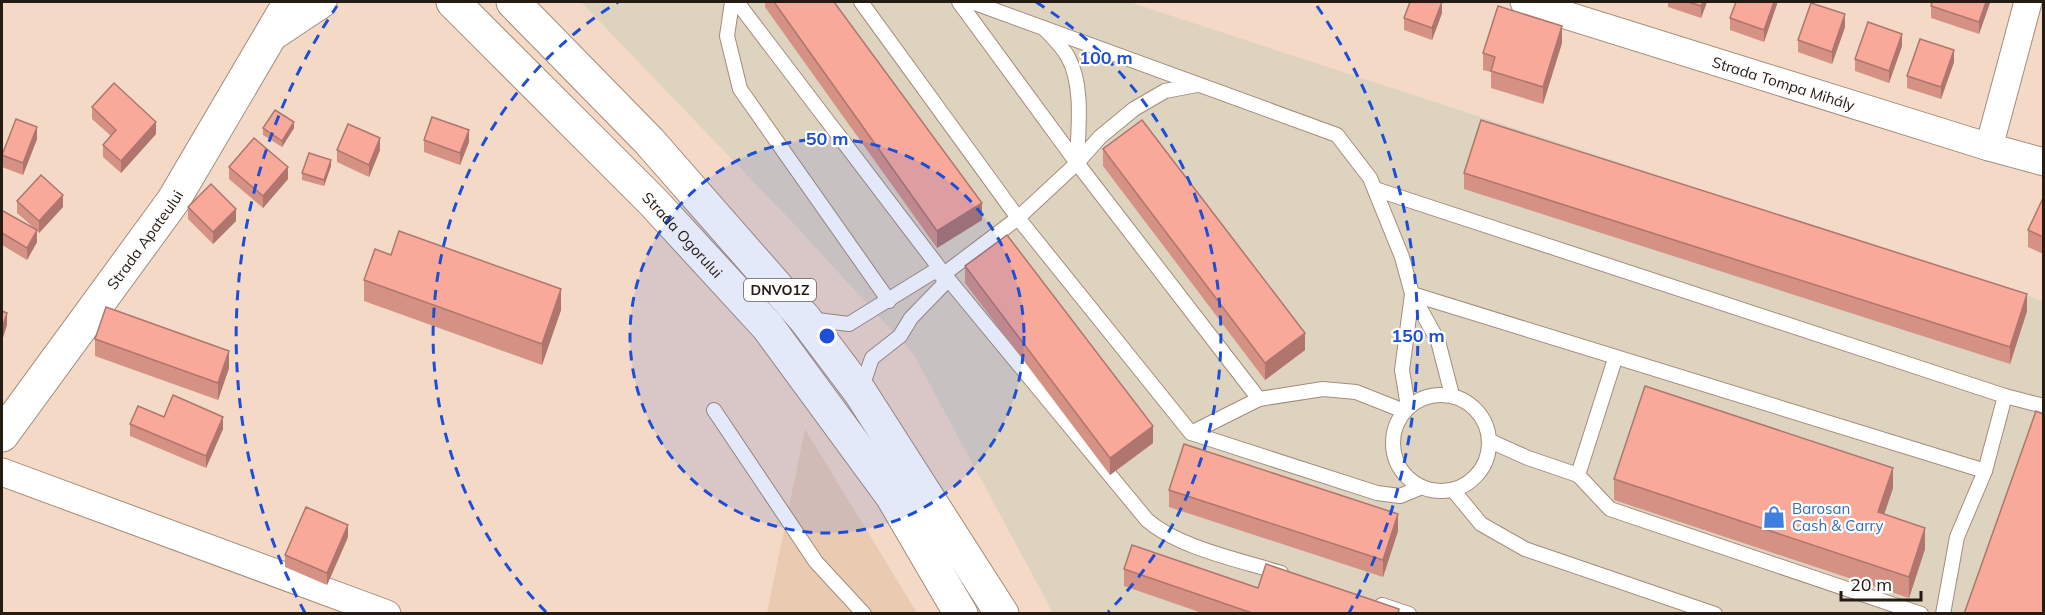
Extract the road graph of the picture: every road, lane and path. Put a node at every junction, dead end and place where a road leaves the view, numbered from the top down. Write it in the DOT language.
graph roads {
  1 [pos="290,2"];
  2 [pos="320,2"];
  3 [pos="435,2"];
  4 [pos="453,2"];
  5 [pos="513,2"];
  6 [pos="732,2"];
  7 [pos="737,2"];
  8 [pos="861,2"];
  9 [pos="958,2"];
  10 [pos="972,2"];
  11 [pos="1524,2"];
  12 [pos="2028,2"];
  13 [pos="1044,28"];
  14 [pos="271,35"];
  15 [pos="527,76"];
  16 [pos="1199,85"];
  17 [pos="1989,147"];
  18 [pos="2043,162"];
  19 [pos="1077,163"];
  20 [pos="1375,189"];
  21 [pos="1018,218"];
  22 [pos="944,274"];
  23 [pos="1412,294"];
  24 [pos="889,300"];
  25 [pos="806,319"];
  26 [pos="1616,359"];
  27 [pos="860,392"];
  28 [pos="1452,395"];
  29 [pos="2005,396"];
  30 [pos="1259,399"];
  31 [pos="2043,406"];
  32 [pos="1406,409"];
  33 [pos="714,410"];
  34 [pos="1191,433"];
  35 [pos="2,435"];
  36 [pos="1490,441"];
  37 [pos="1985,471"];
  38 [pos="2,472"];
  39 [pos="1578,475"];
  40 [pos="1422,487"];
  41 [pos="1453,490"];
  42 [pos="1297,578"];
  43 [pos="1364,599"];
  44 [pos="387,614"];
  45 [pos="864,614"];
  46 [pos="961,614"];
  47 [pos="1002,614"];
  48 [pos="1409,614"];
  49 [pos="1715,614"];
  50 [pos="1921,614"];
  51 [pos="1943,614"];
  1 -- 14 [label="main road, Strada Apateului"];
  2 -- 14 [label="main road, Strada Apateului"];
  3 -- 15 [label="main road"];
  4 -- 15 [label="main road, Strada Ogorului / DNVO1Z"];
  5 -- 25 [label="main road, DNVO1Z"];
  6 -- 24 [label="lane"];
  7 -- 22 [label="lane"];
  8 -- 21 [label="lane"];
  9 -- 19 [label="lane"];
  10 -- 13 [label="lane"];
  11 -- 17 [label="street, Strada Tompa Mihály"];
  12 -- 17 [label="street"];
  13 -- 16 [label="lane"];
  13 -- 19 [label="lane"];
  14 -- 35 [label="main road, Strada Apateului"];
  15 -- 46 [label="main road, Strada Ogorului / DNVO1Z"];
  16 -- 19 [label="lane"];
  16 -- 20 [label="lane"];
  17 -- 18 [label="street, Strada Tompa Mihály"];
  19 -- 21 [label="lane"];
  19 -- 30 [label="lane"];
  20 -- 23 [label="lane"];
  20 -- 29 [label="lane"];
  21 -- 22 [label="lane"];
  21 -- 34 [label="lane"];
  22 -- 24 [label="lane"];
  22 -- 27 [label="lane"];
  22 -- 42 [label="lane"];
  23 -- 26 [label="lane"];
  23 -- 28 [label="lane"];
  23 -- 32 [label="lane"];
  24 -- 25 [label="lane"];
  25 -- 27 [label="main road, DNVO1Z"];
  26 -- 37 [label="lane"];
  26 -- 39 [label="lane"];
  27 -- 47 [label="main road, DNVO1Z"];
  28 -- 32 [label="lane"];
  28 -- 36 [label="lane"];
  29 -- 31 [label="lane"];
  29 -- 37 [label="lane"];
  30 -- 32 [label="lane"];
  30 -- 34 [label="lane"];
  32 -- 40 [label="lane"];
  33 -- 45 [label="lane"];
  34 -- 40 [label="lane"];
  36 -- 39 [label="lane"];
  36 -- 41 [label="lane"];
  37 -- 51 [label="lane"];
  38 -- 44 [label="street"];
  39 -- 50 [label="lane"];
  40 -- 41 [label="lane"];
  41 -- 49 [label="lane"];
  43 -- 48 [label="lane"];
}
